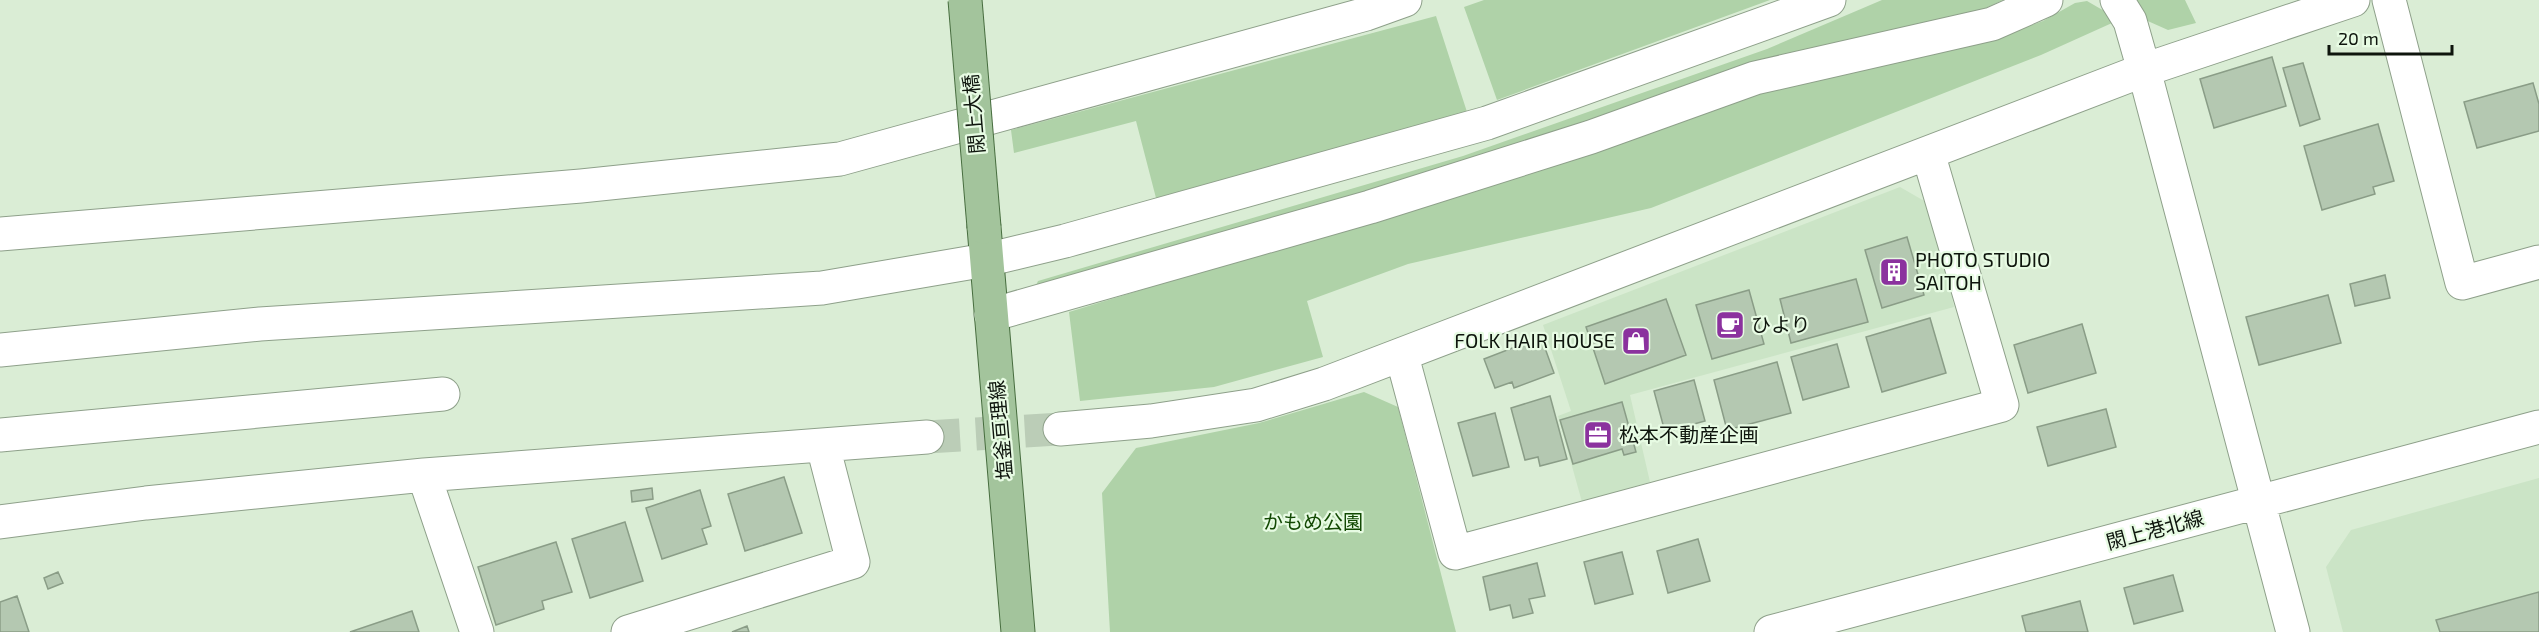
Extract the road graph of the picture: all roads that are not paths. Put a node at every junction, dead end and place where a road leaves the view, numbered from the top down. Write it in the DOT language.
graph roads {
  1 [pos="965,0"];
  2 [pos="1405,0"];
  3 [pos="1829,0"];
  4 [pos="2046,0"];
  5 [pos="2117,0"];
  6 [pos="2353,0"];
  7 [pos="2389,0"];
  8 [pos="2144,70"];
  9 [pos="1928,153"];
  10 [pos="984,227"];
  11 [pos="0,234"];
  12 [pos="986,260"];
  13 [pos="2539,262"];
  14 [pos="991,315"];
  15 [pos="0,350"];
  16 [pos="1402,356"];
  17 [pos="443,394"];
  18 [pos="2539,427"];
  19 [pos="1060,429"];
  20 [pos="0,435"];
  21 [pos="927,437"];
  22 [pos="823,446"];
  23 [pos="424,475"];
  24 [pos="2260,502"];
  25 [pos="0,522"];
  26 [pos="477,632"];
  27 [pos="628,632"];
  28 [pos="1018,632"];
  29 [pos="1771,632"];
  30 [pos="2293,632"];
  1 -- 10 [label="main road, 閖上大橋, bridge"];
  2 -- 11 [label="street"];
  3 -- 12 [label="street"];
  4 -- 14 [label="street"];
  5 -- 8 [label="street"];
  6 -- 8 [label="street"];
  7 -- 13 [label="street"];
  8 -- 9 [label="street"];
  8 -- 24 [label="street"];
  9 -- 16 [label="street"];
  9 -- 16 [label="street"];
  10 -- 12 [label="main road, 塩釜亘理線"];
  12 -- 14 [label="main road, 塩釜亘理線"];
  12 -- 15 [label="street"];
  14 -- 28 [label="main road, 塩釜亘理線"];
  16 -- 19 [label="street"];
  17 -- 20 [label="street"];
  18 -- 24 [label="street, 閖上港北線"];
  21 -- 22 [label="street"];
  22 -- 23 [label="street"];
  22 -- 27 [label="street"];
  23 -- 25 [label="street"];
  23 -- 26 [label="street"];
  24 -- 29 [label="street, 閖上港北線"];
  24 -- 30 [label="street"];
}
